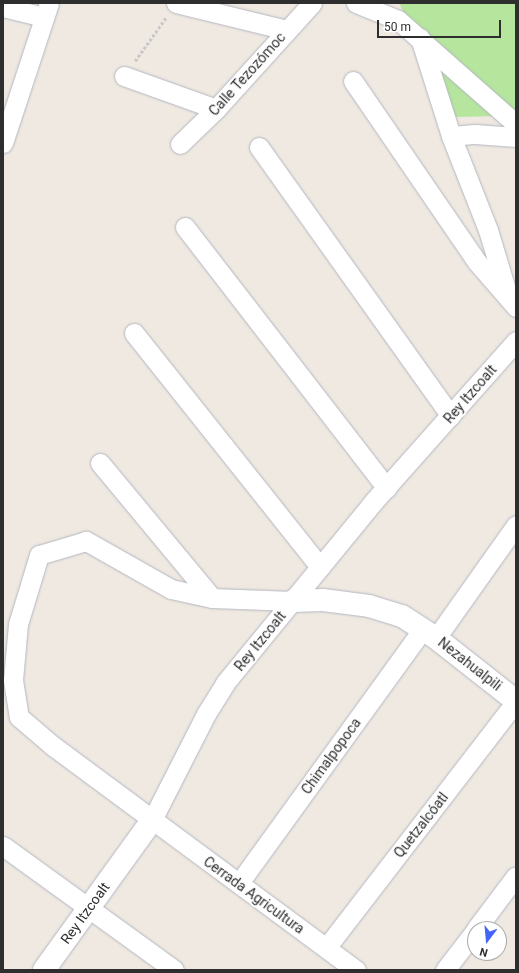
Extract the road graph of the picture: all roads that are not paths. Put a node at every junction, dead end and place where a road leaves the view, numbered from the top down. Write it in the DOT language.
graph roads {
  1 [pos="176,3"];
  2 [pos="312,3"];
  3 [pos="356,3"];
  4 [pos="3,7"];
  5 [pos="47,10"];
  6 [pos="287,30"];
  7 [pos="420,38"];
  8 [pos="124,76"];
  9 [pos="353,81"];
  10 [pos="11,93"];
  11 [pos="216,109"];
  12 [pos="516,124"];
  13 [pos="451,136"];
  14 [pos="516,137"];
  15 [pos="3,142"];
  16 [pos="180,144"];
  17 [pos="259,146"];
  18 [pos="185,227"];
  19 [pos="512,303"];
  20 [pos="134,333"];
  21 [pos="516,341"];
  22 [pos="451,416"];
  23 [pos="100,463"];
  24 [pos="387,488"];
  25 [pos="516,524"];
  26 [pos="320,567"];
  27 [pos="212,598"];
  28 [pos="292,601"];
  29 [pos="430,633"];
  30 [pos="516,701"];
  31 [pos="152,820"];
  32 [pos="3,847"];
  33 [pos="516,876"];
  34 [pos="239,883"];
  35 [pos="89,908"];
  36 [pos="483,921"];
  37 [pos="467,942"];
  38 [pos="326,948"];
  39 [pos="44,970"];
  40 [pos="174,970"];
  41 [pos="356,970"];
  42 [pos="445,970"];
  1 -- 6 [label="street"];
  2 -- 6 [label="street, Calle Tezozómoc"];
  3 -- 7 [label="street"];
  4 -- 5 [label="street"];
  5 -- 10 [label="street"];
  6 -- 11 [label="street, Calle Tezozómoc"];
  7 -- 12 [label="street"];
  7 -- 13 [label="street"];
  8 -- 11 [label="street"];
  9 -- 19 [label="street"];
  10 -- 15 [label="street"];
  11 -- 16 [label="street, Calle Tezozómoc"];
  13 -- 14 [label="street"];
  13 -- 19 [label="street"];
  17 -- 22 [label="street"];
  18 -- 24 [label="street"];
  20 -- 26 [label="street"];
  21 -- 22 [label="street, Rey Itzcoalt"];
  22 -- 24 [label="street, Rey Itzcoalt"];
  23 -- 27 [label="street"];
  24 -- 26 [label="street, Rey Itzcoalt"];
  25 -- 29 [label="street, Chimalpopoca"];
  26 -- 28 [label="street, Rey Itzcoalt"];
  27 -- 28 [label="street"];
  27 -- 31 [label="street, Cerrada Agricultura"];
  28 -- 29 [label="street, Nezahualpili"];
  28 -- 31 [label="street, Rey Itzcoalt"];
  29 -- 30 [label="street, Nezahualpili"];
  29 -- 34 [label="street, Chimalpopoca"];
  30 -- 38 [label="street, Quetzalcóatl"];
  31 -- 34 [label="street, Cerrada Agricultura"];
  31 -- 35 [label="street, Rey Itzcoalt"];
  32 -- 35 [label="street"];
  33 -- 36 [label="street"];
  34 -- 38 [label="street, Cerrada Agricultura"];
  35 -- 39 [label="street, Rey Itzcoalt"];
  35 -- 40 [label="street"];
  37 -- 42 [label="street"];
  38 -- 41 [label="street, Cerrada Agricultura"];
}
